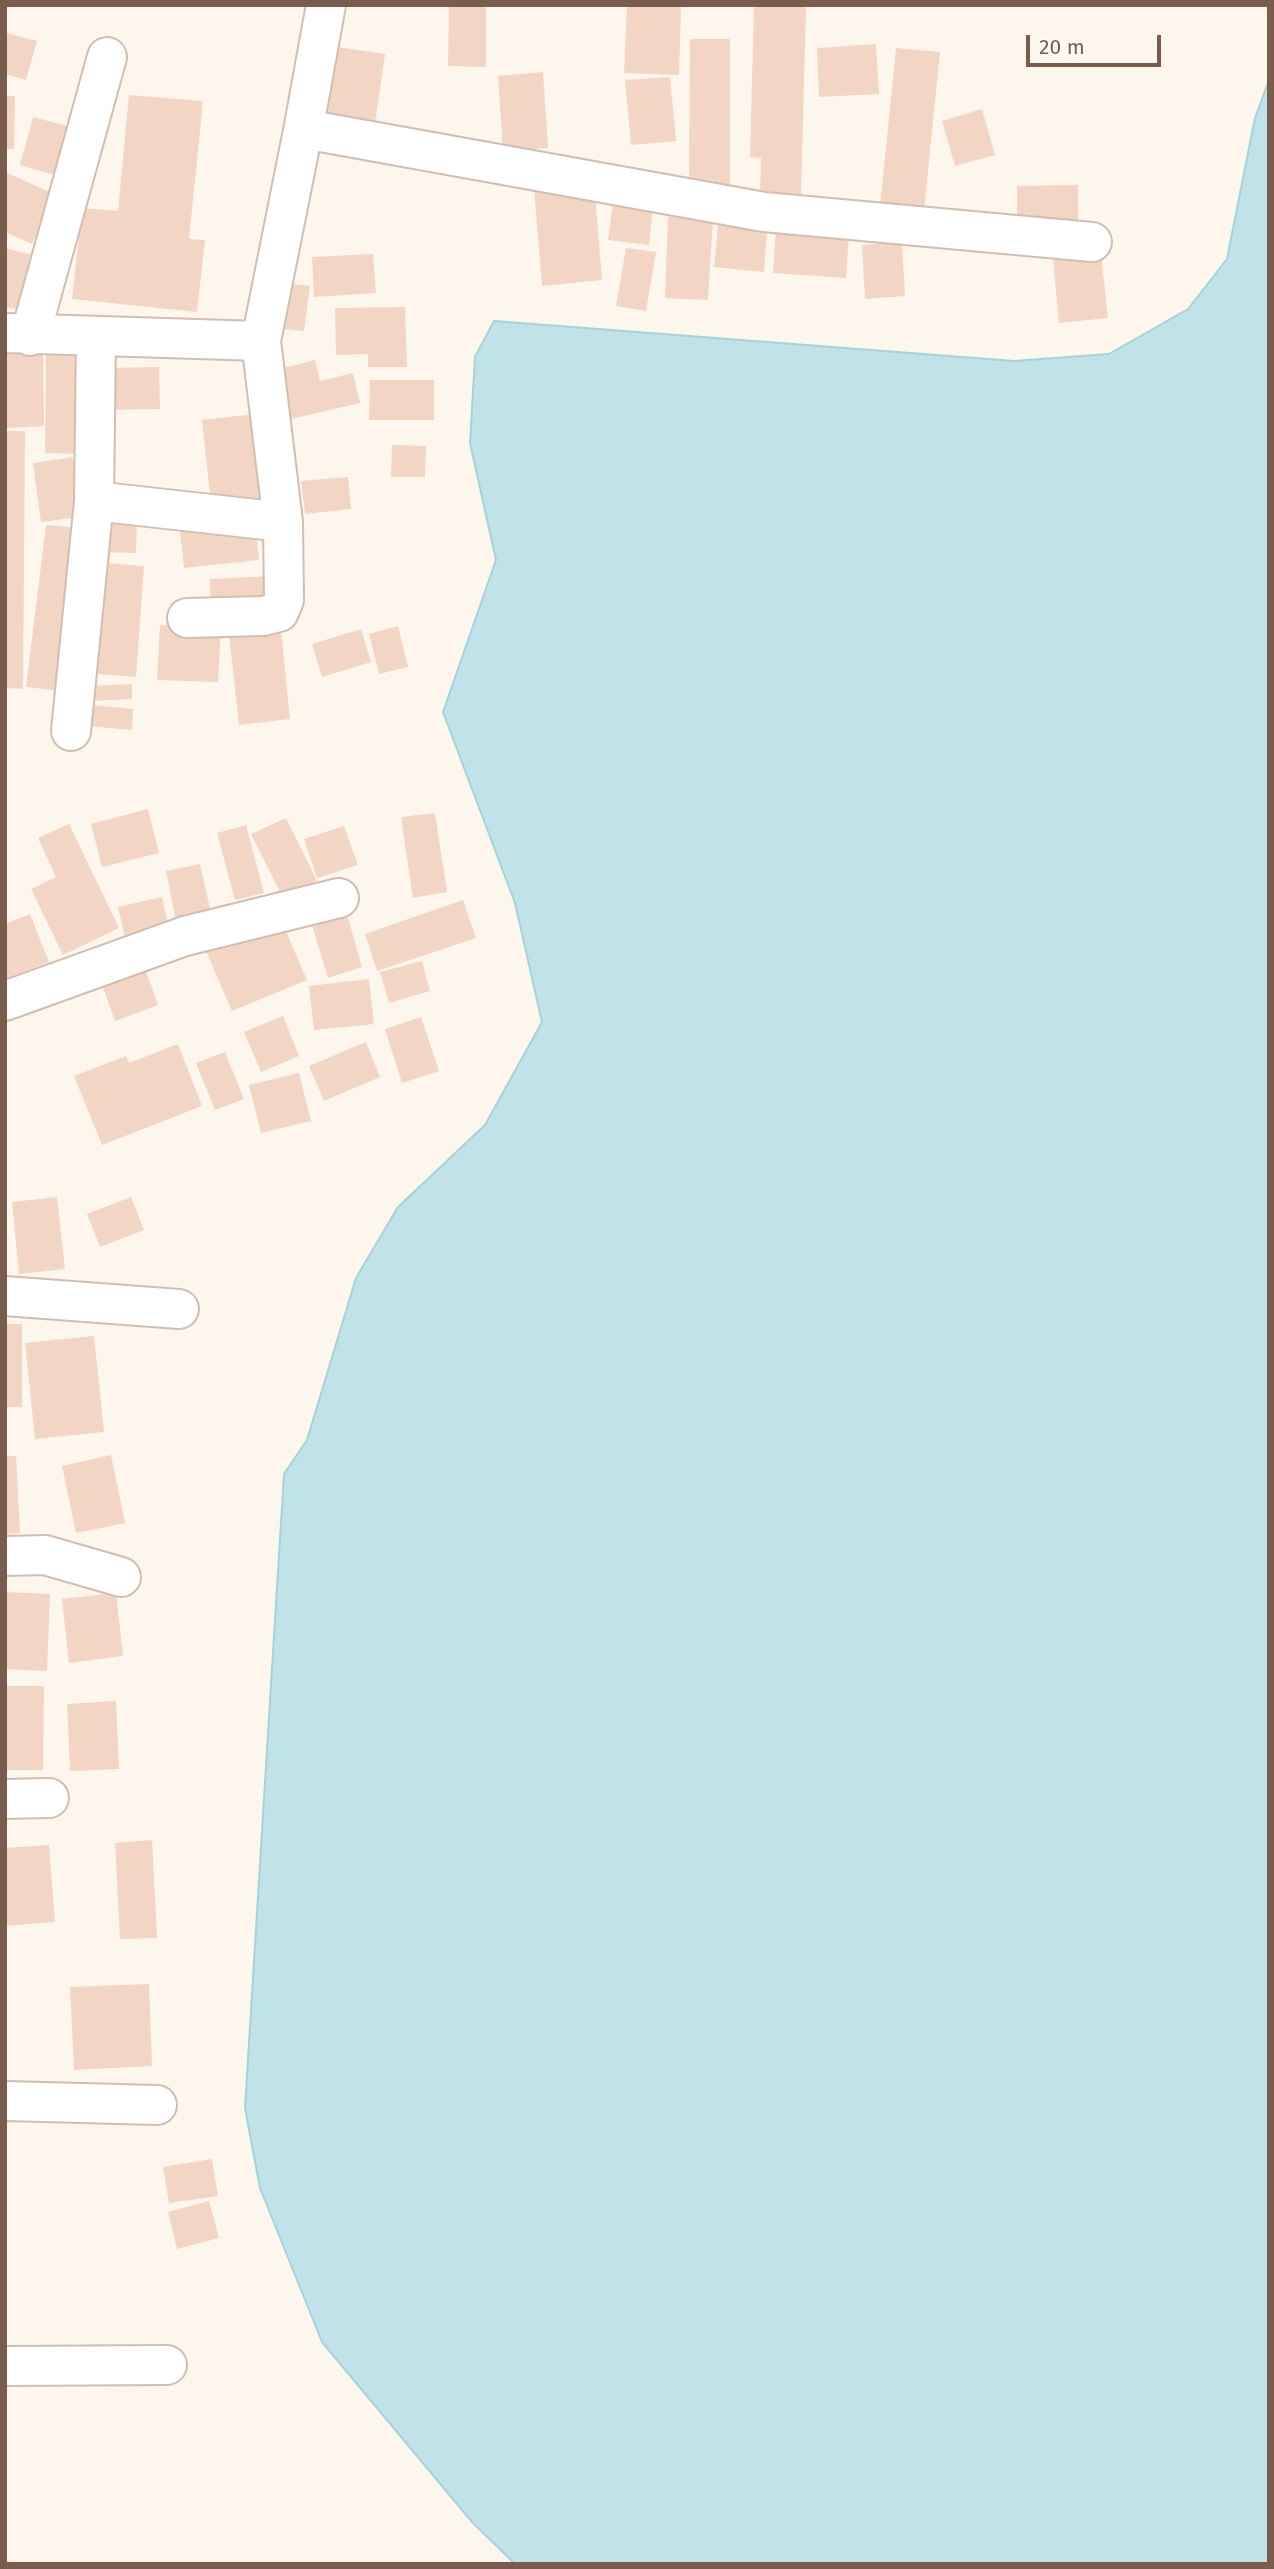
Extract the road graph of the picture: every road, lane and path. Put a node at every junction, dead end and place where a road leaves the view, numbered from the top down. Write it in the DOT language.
graph roads {
  1 [pos="326,5"];
  2 [pos="107,57"];
  3 [pos="303,131"];
  4 [pos="1092,242"];
  5 [pos="18,335"];
  6 [pos="96,336"];
  7 [pos="261,341"];
  8 [pos="94,501"];
  9 [pos="283,523"];
  10 [pos="187,618"];
  11 [pos="71,731"];
  12 [pos="339,898"];
  13 [pos="5,1001"];
  14 [pos="5,1296"];
  15 [pos="179,1309"];
  16 [pos="5,1556"];
  17 [pos="121,1577"];
  18 [pos="49,1798"];
  19 [pos="5,1799"];
  20 [pos="5,2101"];
  21 [pos="157,2105"];
  22 [pos="167,2365"];
  23 [pos="5,2366"];
  1 -- 3 [label="street"];
  2 -- 5 [label="street"];
  3 -- 4 [label="street"];
  3 -- 7 [label="street"];
  5 -- 6 [label="street"];
  6 -- 7 [label="street"];
  6 -- 8 [label="street"];
  7 -- 9 [label="street"];
  8 -- 9 [label="street"];
  8 -- 11 [label="street"];
  9 -- 10 [label="street"];
  12 -- 13 [label="street"];
  14 -- 15 [label="street"];
  16 -- 17 [label="street"];
  18 -- 19 [label="street"];
  20 -- 21 [label="street"];
  22 -- 23 [label="street"];
}
